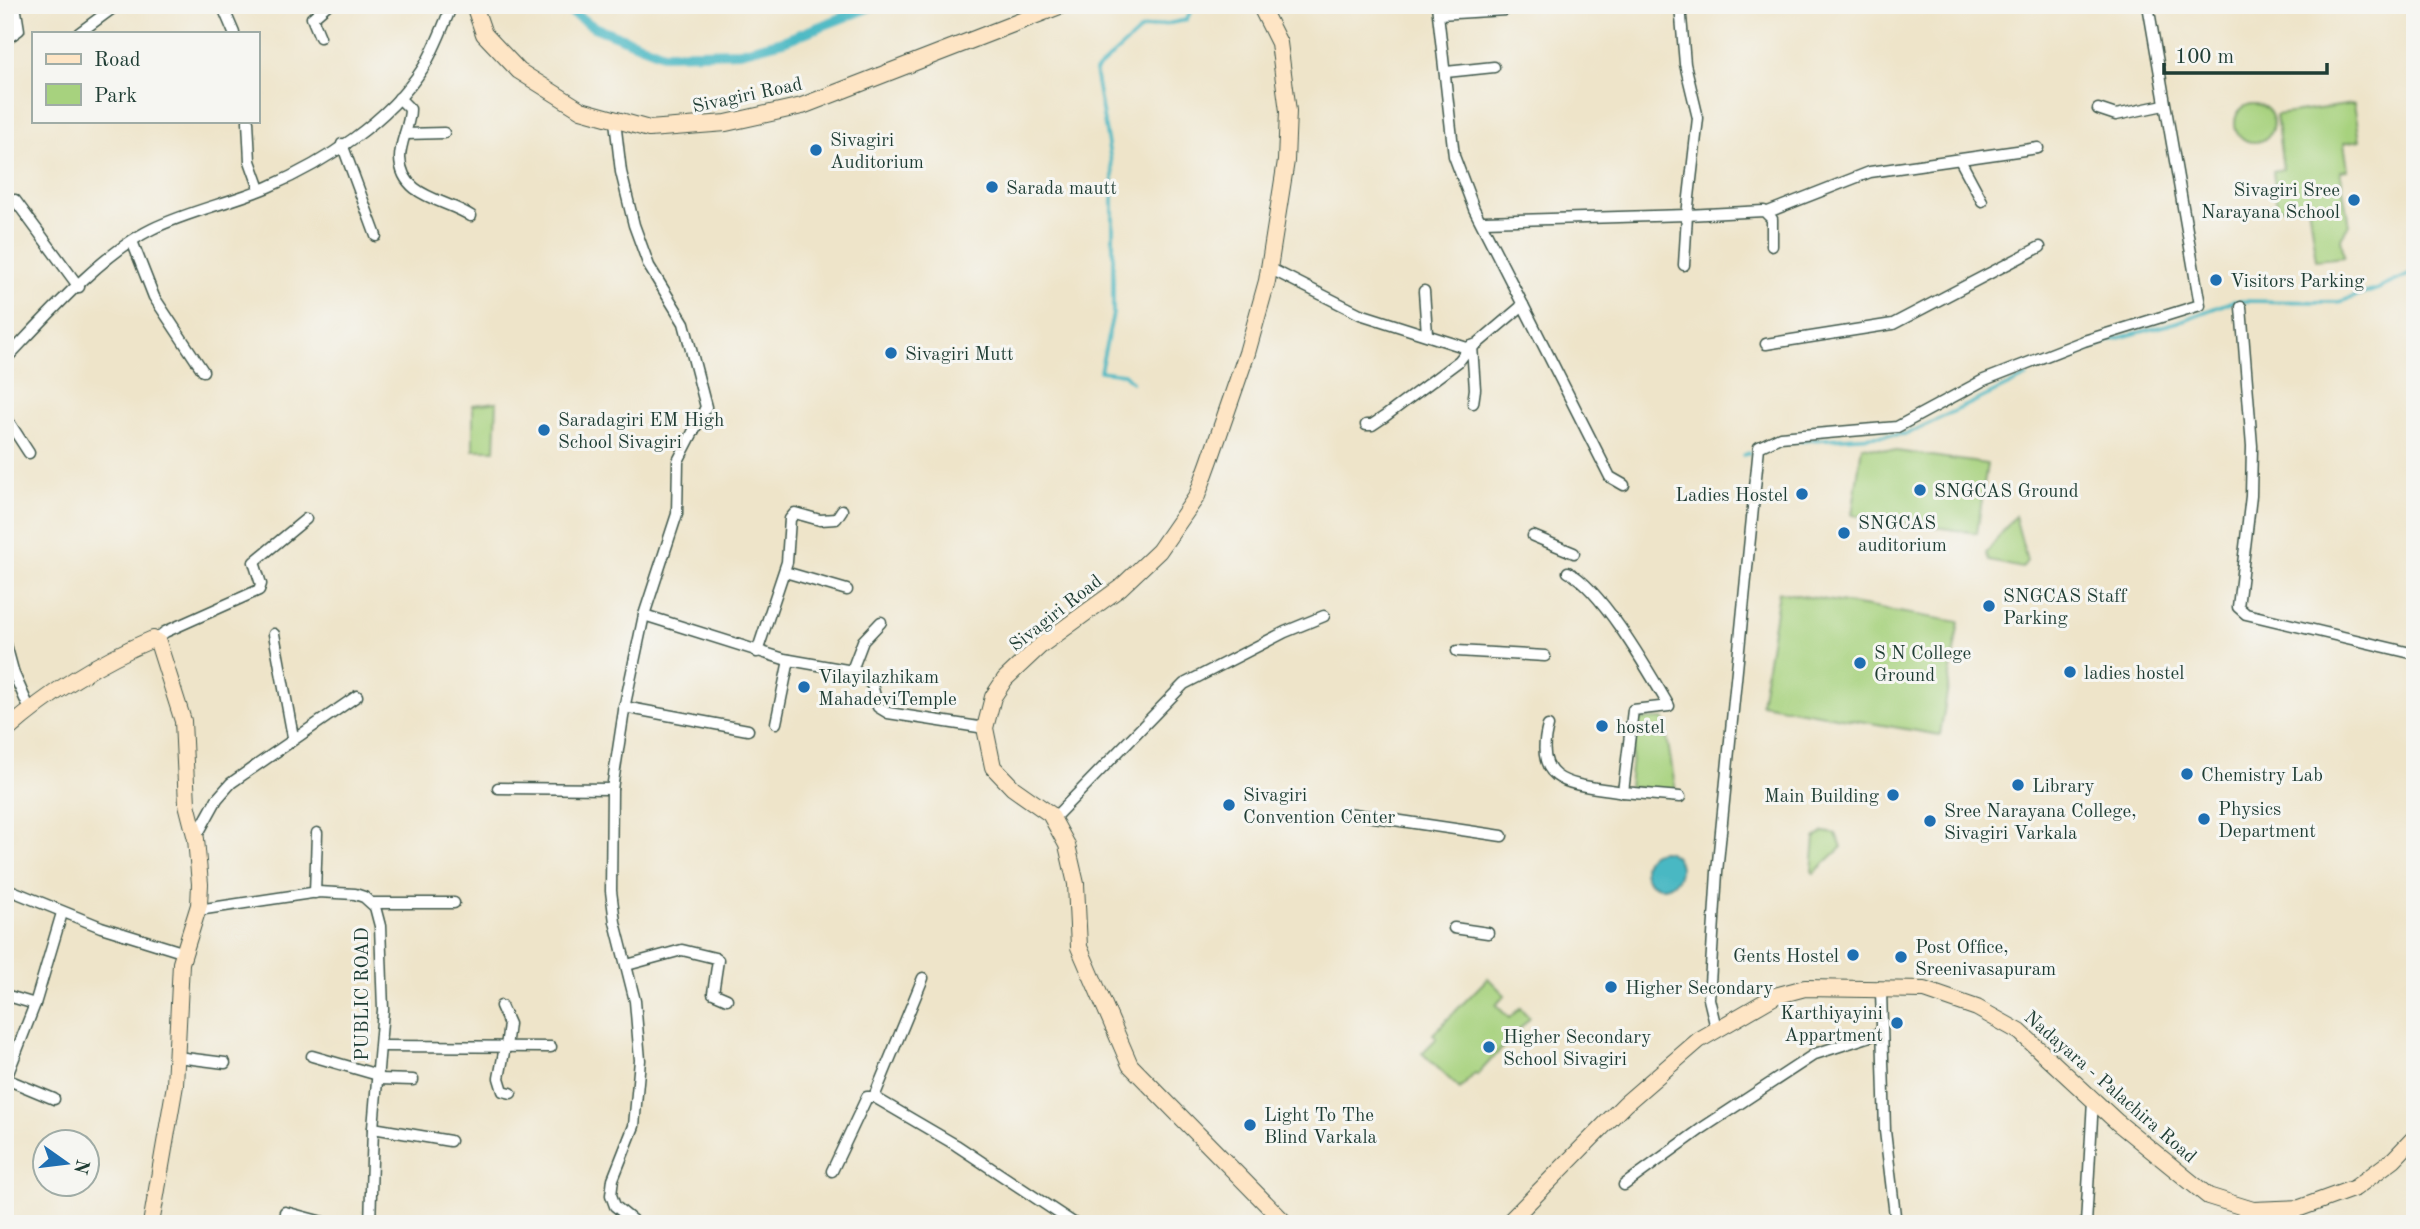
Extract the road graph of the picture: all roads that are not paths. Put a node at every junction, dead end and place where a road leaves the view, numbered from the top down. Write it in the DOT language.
graph roads {
  1 [pos="15,5"];
  2 [pos="117,5"];
  3 [pos="222,5"];
  4 [pos="327,5"];
  5 [pos="452,5"];
  6 [pos="474,5"];
  7 [pos="1062,5"];
  8 [pos="1260,5"];
  9 [pos="1680,5"];
  10 [pos="2148,5"];
  11 [pos="1438,10"];
  12 [pos="1505,10"];
  13 [pos="80,32"];
  14 [pos="234,32"];
  15 [pos="320,37"];
  16 [pos="5,40"];
  17 [pos="1494,67"];
  18 [pos="1446,72"];
  19 [pos="399,98"];
  20 [pos="2164,105"];
  21 [pos="2098,109"];
  22 [pos="615,121"];
  23 [pos="248,122"];
  24 [pos="444,133"];
  25 [pos="405,134"];
  26 [pos="342,144"];
  27 [pos="2038,148"];
  28 [pos="1961,160"];
  29 [pos="260,190"];
  30 [pos="15,200"];
  31 [pos="1982,201"];
  32 [pos="1768,212"];
  33 [pos="1687,215"];
  34 [pos="471,216"];
  35 [pos="1485,221"];
  36 [pos="376,236"];
  37 [pos="132,241"];
  38 [pos="1772,246"];
  39 [pos="2040,247"];
  40 [pos="1684,265"];
  41 [pos="1267,267"];
  42 [pos="79,287"];
  43 [pos="1424,291"];
  44 [pos="1523,305"];
  45 [pos="2241,307"];
  46 [pos="1427,334"];
  47 [pos="1766,344"];
  48 [pos="1471,347"];
  49 [pos="5,360"];
  50 [pos="203,372"];
  51 [pos="1473,403"];
  52 [pos="5,416"];
  53 [pos="1366,425"];
  54 [pos="29,453"];
  55 [pos="1624,485"];
  56 [pos="842,510"];
  57 [pos="306,519"];
  58 [pos="1533,536"];
  59 [pos="1574,553"];
  60 [pos="785,572"];
  61 [pos="1568,572"];
  62 [pos="848,590"];
  63 [pos="644,615"];
  64 [pos="1324,616"];
  65 [pos="881,622"];
  66 [pos="274,634"];
  67 [pos="155,640"];
  68 [pos="5,641"];
  69 [pos="1457,651"];
  70 [pos="757,652"];
  71 [pos="2415,654"];
  72 [pos="1545,656"];
  73 [pos="789,660"];
  74 [pos="852,670"];
  75 [pos="357,696"];
  76 [pos="625,707"];
  77 [pos="30,710"];
  78 [pos="776,723"];
  79 [pos="1548,726"];
  80 [pos="985,728"];
  81 [pos="748,730"];
  82 [pos="5,732"];
  83 [pos="293,737"];
  84 [pos="498,788"];
  85 [pos="612,789"];
  86 [pos="1623,792"];
  87 [pos="1680,797"];
  88 [pos="1347,813"];
  89 [pos="1053,819"];
  90 [pos="317,833"];
  91 [pos="1502,836"];
  92 [pos="196,837"];
  93 [pos="5,888"];
  94 [pos="315,893"];
  95 [pos="373,903"];
  96 [pos="454,903"];
  97 [pos="198,910"];
  98 [pos="62,913"];
  99 [pos="1454,928"];
  100 [pos="1488,933"];
  101 [pos="184,953"];
  102 [pos="628,965"];
  103 [pos="923,978"];
  104 [pos="1881,990"];
  105 [pos="5,995"];
  106 [pos="727,999"];
  107 [pos="35,1004"];
  108 [pos="500,1006"];
  109 [pos="1716,1028"];
  110 [pos="1880,1033"];
  111 [pos="381,1046"];
  112 [pos="505,1047"];
  113 [pos="551,1047"];
  114 [pos="177,1056"];
  115 [pos="312,1056"];
  116 [pos="225,1063"];
  117 [pos="6,1080"];
  118 [pos="378,1080"];
  119 [pos="410,1083"];
  120 [pos="511,1093"];
  121 [pos="874,1097"];
  122 [pos="54,1099"];
  123 [pos="2093,1100"];
  124 [pos="373,1128"];
  125 [pos="2415,1137"];
  126 [pos="450,1141"];
  127 [pos="832,1171"];
  128 [pos="1624,1185"];
  129 [pos="2300,1208"];
  130 [pos="285,1212"];
  131 [pos="151,1224"];
  132 [pos="330,1224"];
  133 [pos="370,1224"];
  134 [pos="637,1224"];
  135 [pos="1075,1224"];
  136 [pos="1286,1224"];
  137 [pos="1507,1224"];
  138 [pos="1896,1224"];
  139 [pos="2086,1224"];
  140 [pos="2289,1224"];
  1 -- 16 [label="street"];
  2 -- 13 [label="street"];
  3 -- 14 [label="street"];
  4 -- 15 [label="street"];
  5 -- 19 [label="street"];
  6 -- 22 [label="main road, Sivagiri Road"];
  7 -- 22 [label="main road, Sivagiri Road"];
  8 -- 41 [label="main road, Sivagiri Road"];
  9 -- 33 [label="street"];
  10 -- 20 [label="street"];
  11 -- 12 [label="street"];
  11 -- 18 [label="street"];
  17 -- 18 [label="street"];
  18 -- 44 [label="street"];
  19 -- 25 [label="street"];
  19 -- 26 [label="street"];
  20 -- 21 [label="street"];
  20 -- 109 [label="street"];
  22 -- 63 [label="street"];
  23 -- 29 [label="street"];
  24 -- 25 [label="street"];
  25 -- 34 [label="street"];
  26 -- 29 [label="street"];
  26 -- 36 [label="street"];
  27 -- 28 [label="street"];
  28 -- 31 [label="street"];
  28 -- 32 [label="street"];
  29 -- 37 [label="street"];
  30 -- 42 [label="street"];
  32 -- 33 [label="street"];
  32 -- 38 [label="street"];
  33 -- 35 [label="street"];
  33 -- 40 [label="street"];
  37 -- 42 [label="street"];
  37 -- 50 [label="street"];
  39 -- 47 [label="street"];
  41 -- 46 [label="street"];
  41 -- 80 [label="main road, Sivagiri Road"];
  42 -- 49 [label="street"];
  43 -- 46 [label="street"];
  44 -- 48 [label="street"];
  44 -- 55 [label="street"];
  45 -- 71 [label="street"];
  46 -- 48 [label="street"];
  48 -- 51 [label="street"];
  48 -- 53 [label="street"];
  52 -- 54 [label="street"];
  56 -- 60 [label="street"];
  57 -- 67 [label="street"];
  58 -- 59 [label="street"];
  60 -- 62 [label="street"];
  60 -- 70 [label="street"];
  61 -- 86 [label="street"];
  63 -- 70 [label="street"];
  63 -- 76 [label="street"];
  64 -- 89 [label="street"];
  65 -- 74 [label="street"];
  66 -- 83 [label="street"];
  67 -- 77 [label="main road"];
  67 -- 92 [label="main road"];
  68 -- 77 [label="street"];
  69 -- 72 [label="street"];
  70 -- 73 [label="street"];
  73 -- 74 [label="street"];
  73 -- 78 [label="street"];
  74 -- 80 [label="street"];
  75 -- 83 [label="street"];
  76 -- 81 [label="street"];
  76 -- 85 [label="street"];
  77 -- 82 [label="main road"];
  79 -- 86 [label="street"];
  80 -- 89 [label="main road, Sivagiri Road"];
  83 -- 92 [label="street"];
  84 -- 85 [label="street"];
  85 -- 102 [label="street"];
  86 -- 87 [label="street"];
  88 -- 91 [label="street"];
  89 -- 136 [label="main road, Sivagiri Road"];
  90 -- 94 [label="street"];
  92 -- 97 [label="main road"];
  93 -- 98 [label="street"];
  94 -- 95 [label="street, PUBLIC ROAD"];
  94 -- 97 [label="street, PUBLIC ROAD"];
  95 -- 96 [label="street"];
  95 -- 111 [label="street, PUBLIC ROAD"];
  97 -- 101 [label="main road"];
  98 -- 101 [label="street"];
  98 -- 107 [label="street"];
  99 -- 100 [label="street"];
  101 -- 114 [label="main road"];
  102 -- 106 [label="street"];
  102 -- 134 [label="street"];
  103 -- 121 [label="street"];
  104 -- 109 [label="main road, Nadayara - Palachira Road"];
  104 -- 110 [label="street"];
  104 -- 123 [label="main road, Nadayara - Palachira Road"];
  105 -- 107 [label="street"];
  107 -- 117 [label="street"];
  108 -- 112 [label="street"];
  109 -- 137 [label="main road, Nadayara - Palachira Road"];
  110 -- 128 [label="street"];
  110 -- 138 [label="street"];
  111 -- 112 [label="street"];
  111 -- 118 [label="street, PUBLIC ROAD"];
  112 -- 113 [label="street"];
  112 -- 120 [label="street"];
  114 -- 116 [label="street"];
  114 -- 131 [label="main road"];
  115 -- 118 [label="street"];
  117 -- 122 [label="street"];
  118 -- 119 [label="street"];
  118 -- 124 [label="street, PUBLIC ROAD"];
  121 -- 127 [label="street"];
  121 -- 135 [label="street"];
  123 -- 129 [label="main road, Nadayara - Palachira Road"];
  123 -- 139 [label="street"];
  124 -- 126 [label="street"];
  124 -- 133 [label="street, PUBLIC ROAD"];
  125 -- 129 [label="main road, Nadayara - Palachira Road"];
  129 -- 140 [label="street"];
  130 -- 132 [label="street"];
}
